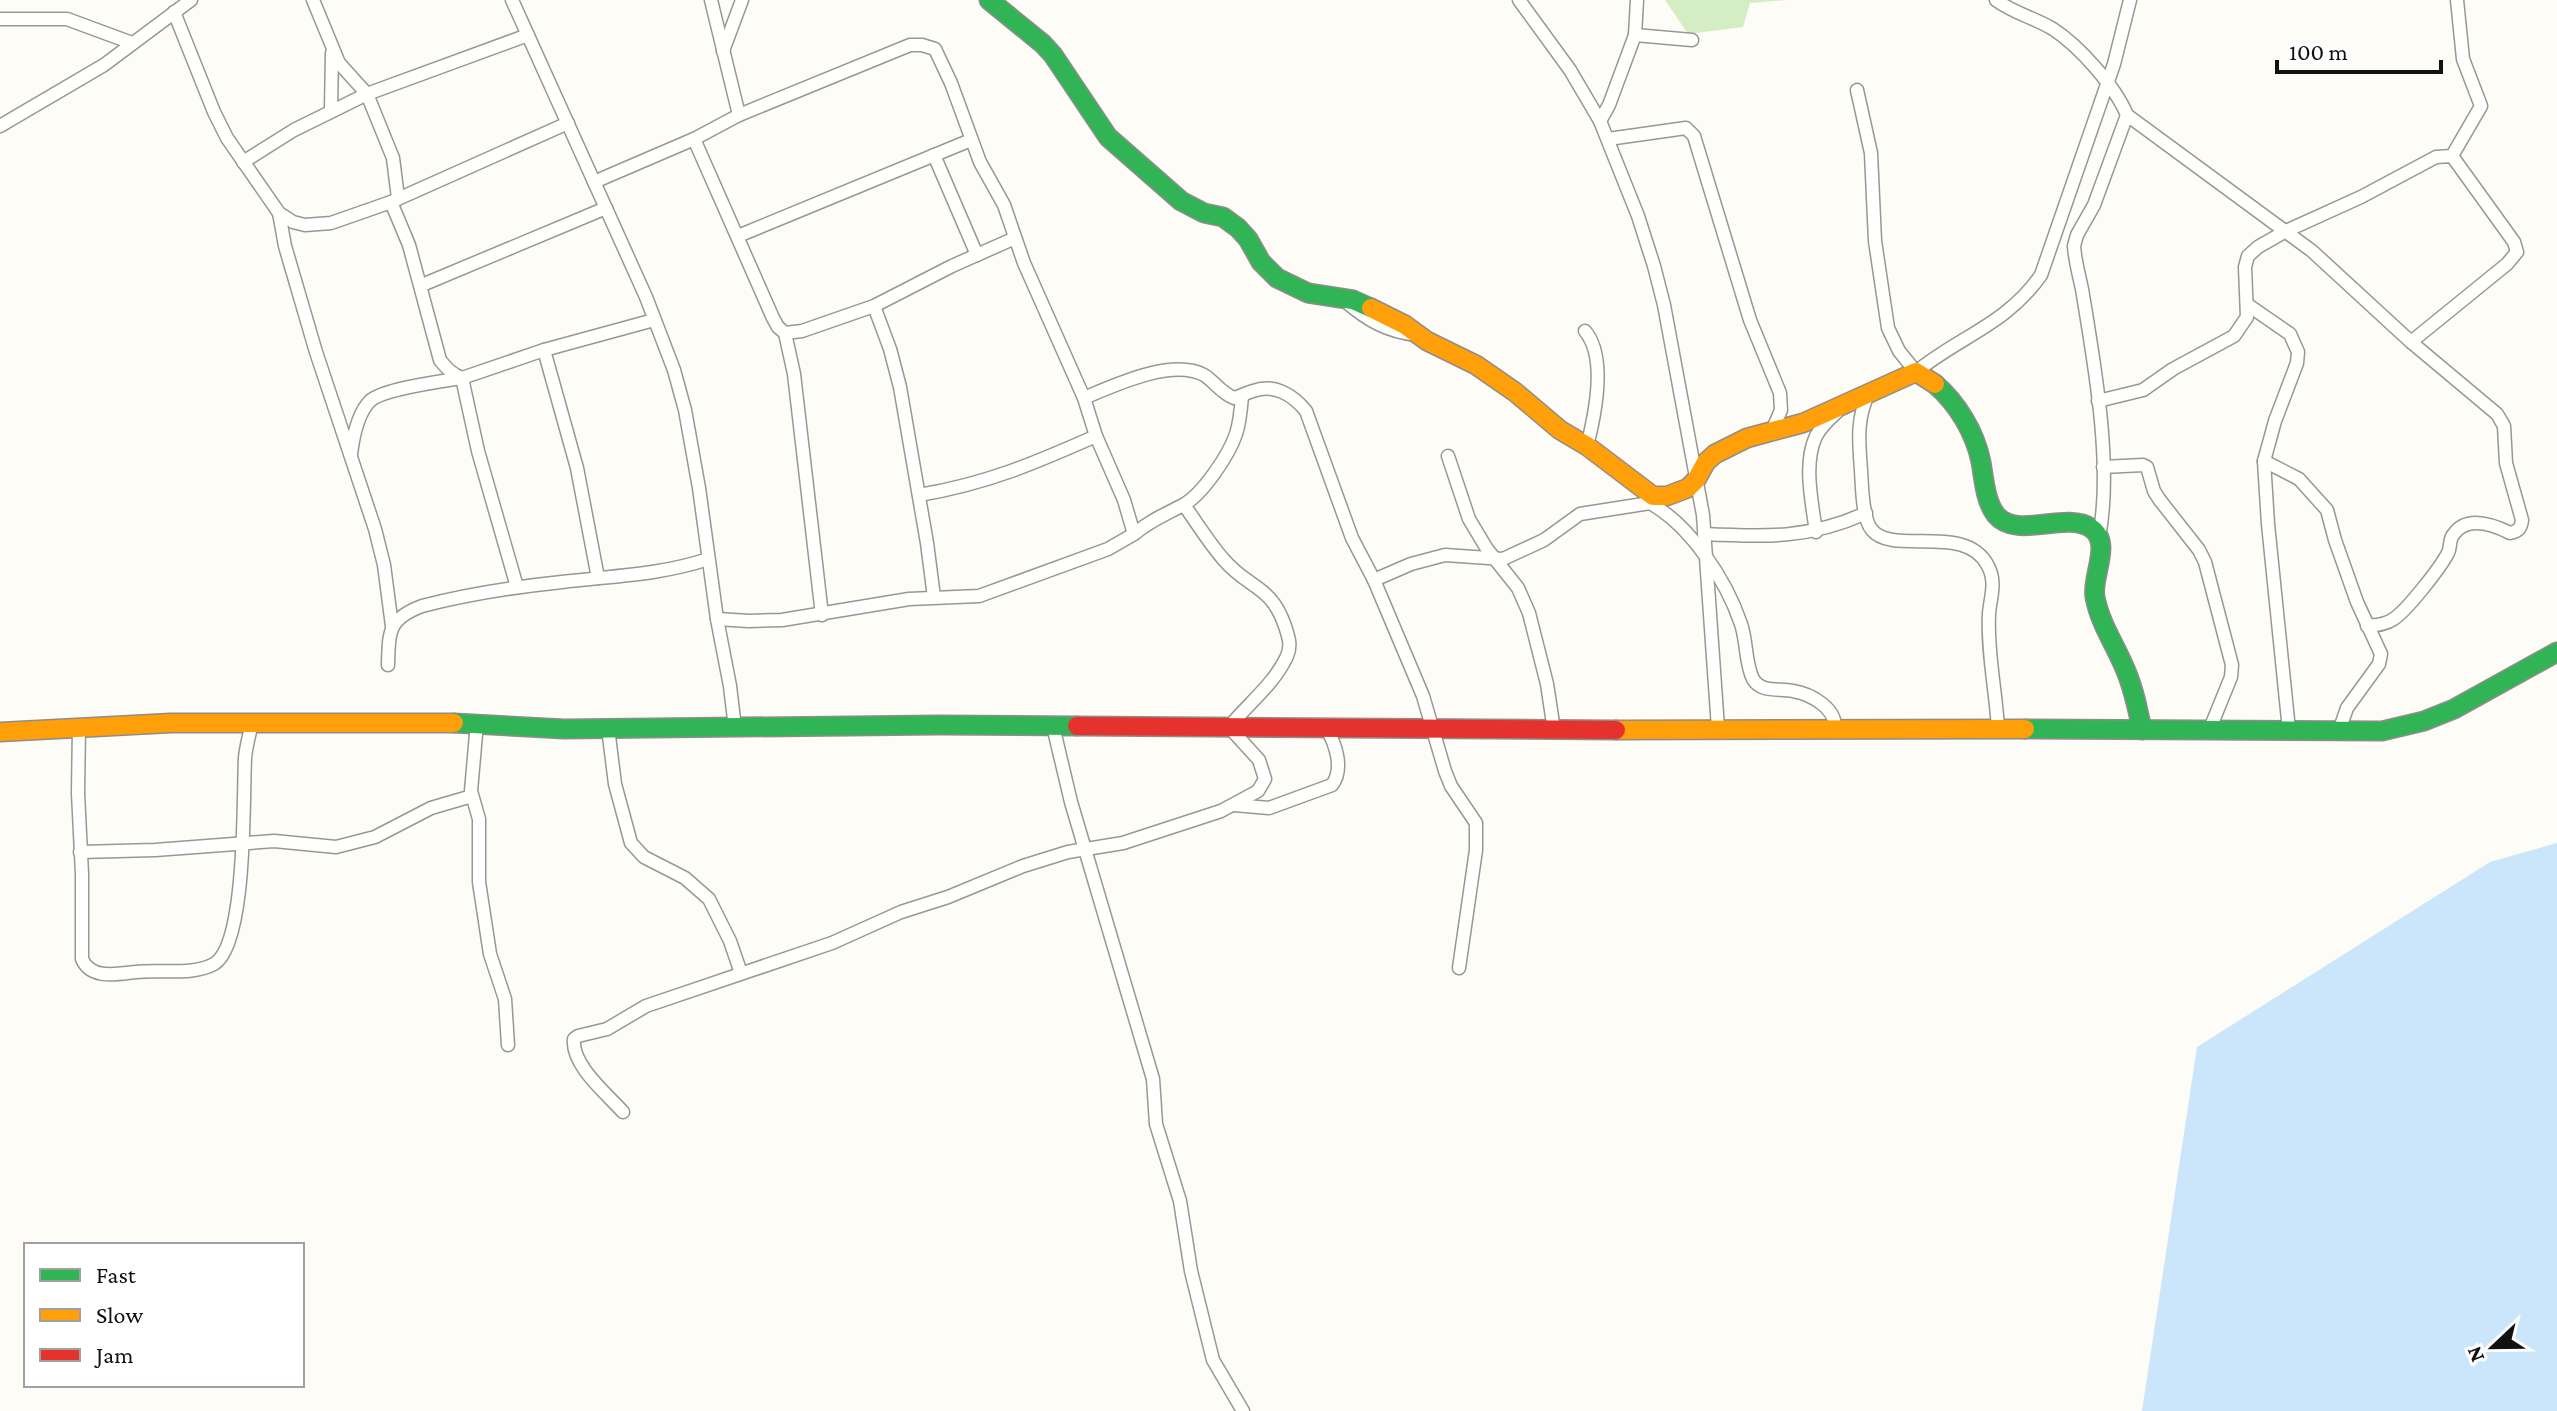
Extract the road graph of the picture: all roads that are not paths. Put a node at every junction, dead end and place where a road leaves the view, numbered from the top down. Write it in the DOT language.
graph roads {
  1 [pos="191,0"];
  2 [pos="313,0"];
  3 [pos="512,0"];
  4 [pos="711,0"];
  5 [pos="742,0"];
  6 [pos="989,0"];
  7 [pos="1519,0"];
  8 [pos="1637,0"];
  9 [pos="1996,0"];
  10 [pos="2130,0"];
  11 [pos="2457,0"];
  12 [pos="174,12"];
  13 [pos="0,19"];
  14 [pos="528,35"];
  15 [pos="1635,35"];
  16 [pos="1692,40"];
  17 [pos="132,43"];
  18 [pos="331,48"];
  19 [pos="723,51"];
  20 [pos="2107,84"];
  21 [pos="1857,90"];
  22 [pos="367,94"];
  23 [pos="331,110"];
  24 [pos="739,115"];
  25 [pos="2127,115"];
  26 [pos="1600,121"];
  27 [pos="568,123"];
  28 [pos="0,126"];
  29 [pos="694,139"];
  30 [pos="1608,139"];
  31 [pos="971,140"];
  32 [pos="934,155"];
  33 [pos="2452,156"];
  34 [pos="243,162"];
  35 [pos="594,182"];
  36 [pos="394,200"];
  37 [pos="606,208"];
  38 [pos="279,213"];
  39 [pos="2286,231"];
  40 [pos="738,236"];
  41 [pos="1015,238"];
  42 [pos="977,255"];
  43 [pos="422,285"];
  44 [pos="2248,305"];
  45 [pos="874,306"];
  46 [pos="654,320"];
  47 [pos="1585,331"];
  48 [pos="785,333"];
  49 [pos="2411,342"];
  50 [pos="544,350"];
  51 [pos="1916,372"];
  52 [pos="462,378"];
  53 [pos="1871,391"];
  54 [pos="1242,396"];
  55 [pos="1084,398"];
  56 [pos="1849,400"];
  57 [pos="2098,401"];
  58 [pos="1772,431"];
  59 [pos="1096,436"];
  60 [pos="1587,446"];
  61 [pos="1448,456"];
  62 [pos="351,457"];
  63 [pos="2264,461"];
  64 [pos="2103,467"];
  65 [pos="1696,480"];
  66 [pos="919,495"];
  67 [pos="1184,505"];
  68 [pos="1866,513"];
  69 [pos="1816,532"];
  70 [pos="1134,534"];
  71 [pos="1704,534"];
  72 [pos="2099,537"];
  73 [pos="708,559"];
  74 [pos="1707,559"];
  75 [pos="1495,560"];
  76 [pos="598,578"];
  77 [pos="1374,580"];
  78 [pos="517,587"];
  79 [pos="934,597"];
  80 [pos="822,615"];
  81 [pos="717,619"];
  82 [pos="392,626"];
  83 [pos="2367,626"];
  84 [pos="2557,652"];
  85 [pos="388,665"];
  86 [pos="252,722"];
  87 [pos="477,723"];
  88 [pos="1053,726"];
  89 [pos="79,727"];
  90 [pos="1229,727"];
  91 [pos="608,728"];
  92 [pos="735,728"];
  93 [pos="1326,728"];
  94 [pos="1433,728"];
  95 [pos="1718,728"];
  96 [pos="1835,728"];
  97 [pos="1998,729"];
  98 [pos="1554,730"];
  99 [pos="2142,730"];
  100 [pos="2289,730"];
  101 [pos="2209,731"];
  102 [pos="2339,731"];
  103 [pos="0,732"];
  104 [pos="472,796"];
  105 [pos="1234,805"];
  106 [pos="241,842"];
  107 [pos="1085,849"];
  108 [pos="80,852"];
  109 [pos="1459,968"];
  110 [pos="741,973"];
  111 [pos="508,1045"];
  112 [pos="623,1112"];
  113 [pos="1243,1411"];
  1 -- 12 [label="street"];
  2 -- 18 [label="street"];
  3 -- 14 [label="street"];
  4 -- 19 [label="street"];
  5 -- 19 [label="street"];
  6 -- 60 [label="main road"];
  7 -- 26 [label="street"];
  8 -- 15 [label="street"];
  9 -- 20 [label="street"];
  10 -- 20 [label="street"];
  11 -- 33 [label="street"];
  12 -- 17 [label="street"];
  12 -- 34 [label="street"];
  13 -- 17 [label="street"];
  14 -- 22 [label="street"];
  14 -- 27 [label="street"];
  15 -- 16 [label="street"];
  15 -- 26 [label="street"];
  17 -- 28 [label="street"];
  18 -- 22 [label="street"];
  18 -- 23 [label="street"];
  19 -- 24 [label="street"];
  20 -- 25 [label="street"];
  20 -- 51 [label="street"];
  21 -- 51 [label="street"];
  22 -- 23 [label="street"];
  22 -- 36 [label="street"];
  23 -- 34 [label="street"];
  24 -- 29 [label="street"];
  24 -- 31 [label="street"];
  25 -- 39 [label="street"];
  25 -- 57 [label="street"];
  26 -- 30 [label="street"];
  27 -- 35 [label="street"];
  27 -- 36 [label="street"];
  29 -- 35 [label="street"];
  29 -- 40 [label="street"];
  30 -- 58 [label="street"];
  30 -- 65 [label="street"];
  31 -- 32 [label="street"];
  31 -- 41 [label="street"];
  32 -- 40 [label="street"];
  32 -- 42 [label="street"];
  33 -- 39 [label="street"];
  33 -- 49 [label="street"];
  34 -- 38 [label="street"];
  35 -- 37 [label="street"];
  36 -- 38 [label="street"];
  36 -- 43 [label="street"];
  37 -- 43 [label="street"];
  37 -- 46 [label="street"];
  38 -- 62 [label="street"];
  39 -- 44 [label="street"];
  39 -- 49 [label="street"];
  40 -- 48 [label="street"];
  41 -- 42 [label="street"];
  41 -- 55 [label="street"];
  42 -- 45 [label="street"];
  43 -- 52 [label="street"];
  44 -- 57 [label="street"];
  44 -- 63 [label="street"];
  45 -- 48 [label="street"];
  45 -- 66 [label="street"];
  46 -- 50 [label="street"];
  46 -- 73 [label="street"];
  47 -- 60 [label="street"];
  48 -- 80 [label="street"];
  49 -- 83 [label="street"];
  50 -- 52 [label="street"];
  50 -- 76 [label="street"];
  51 -- 53 [label="main road"];
  51 -- 72 [label="main road"];
  52 -- 62 [label="street"];
  52 -- 78 [label="street"];
  53 -- 56 [label="main road"];
  53 -- 68 [label="street"];
  54 -- 55 [label="street"];
  54 -- 67 [label="street"];
  54 -- 77 [label="street"];
  55 -- 59 [label="street"];
  56 -- 58 [label="main road"];
  56 -- 69 [label="street"];
  57 -- 64 [label="street"];
  58 -- 65 [label="main road"];
  59 -- 66 [label="street"];
  59 -- 70 [label="street"];
  60 -- 65 [label="main road"];
  61 -- 75 [label="street"];
  62 -- 82 [label="street"];
  63 -- 83 [label="street"];
  63 -- 100 [label="street"];
  64 -- 72 [label="street"];
  64 -- 101 [label="street"];
  65 -- 71 [label="street"];
  66 -- 79 [label="street"];
  67 -- 70 [label="street"];
  67 -- 90 [label="street"];
  68 -- 69 [label="street"];
  68 -- 97 [label="street"];
  69 -- 71 [label="street"];
  70 -- 79 [label="street"];
  71 -- 74 [label="street"];
  72 -- 99 [label="main road"];
  73 -- 76 [label="street"];
  73 -- 81 [label="street"];
  74 -- 75 [label="street"];
  74 -- 95 [label="street"];
  74 -- 96 [label="street"];
  75 -- 77 [label="street"];
  75 -- 98 [label="street"];
  76 -- 78 [label="street"];
  77 -- 94 [label="street"];
  78 -- 82 [label="street"];
  79 -- 80 [label="street"];
  80 -- 81 [label="street"];
  81 -- 92 [label="street"];
  82 -- 85 [label="street"];
  83 -- 102 [label="street"];
  84 -- 102 [label="main road"];
  86 -- 87 [label="main road"];
  86 -- 89 [label="main road"];
  86 -- 106 [label="street"];
  87 -- 91 [label="main road"];
  87 -- 104 [label="street"];
  88 -- 90 [label="main road"];
  88 -- 92 [label="main road"];
  88 -- 107 [label="street"];
  89 -- 103 [label="main road"];
  89 -- 108 [label="street"];
  90 -- 93 [label="main road"];
  90 -- 105 [label="street"];
  91 -- 92 [label="main road"];
  91 -- 110 [label="street"];
  93 -- 94 [label="main road"];
  93 -- 105 [label="street"];
  94 -- 98 [label="main road"];
  94 -- 109 [label="street"];
  95 -- 96 [label="main road"];
  95 -- 98 [label="main road"];
  96 -- 97 [label="main road"];
  97 -- 99 [label="main road"];
  99 -- 101 [label="main road"];
  100 -- 101 [label="main road"];
  100 -- 102 [label="main road"];
  104 -- 106 [label="street"];
  104 -- 111 [label="street"];
  105 -- 107 [label="street"];
  106 -- 108 [label="street"];
  106 -- 108 [label="street"];
  107 -- 110 [label="street"];
  107 -- 113 [label="street"];
  110 -- 112 [label="street"];
}
